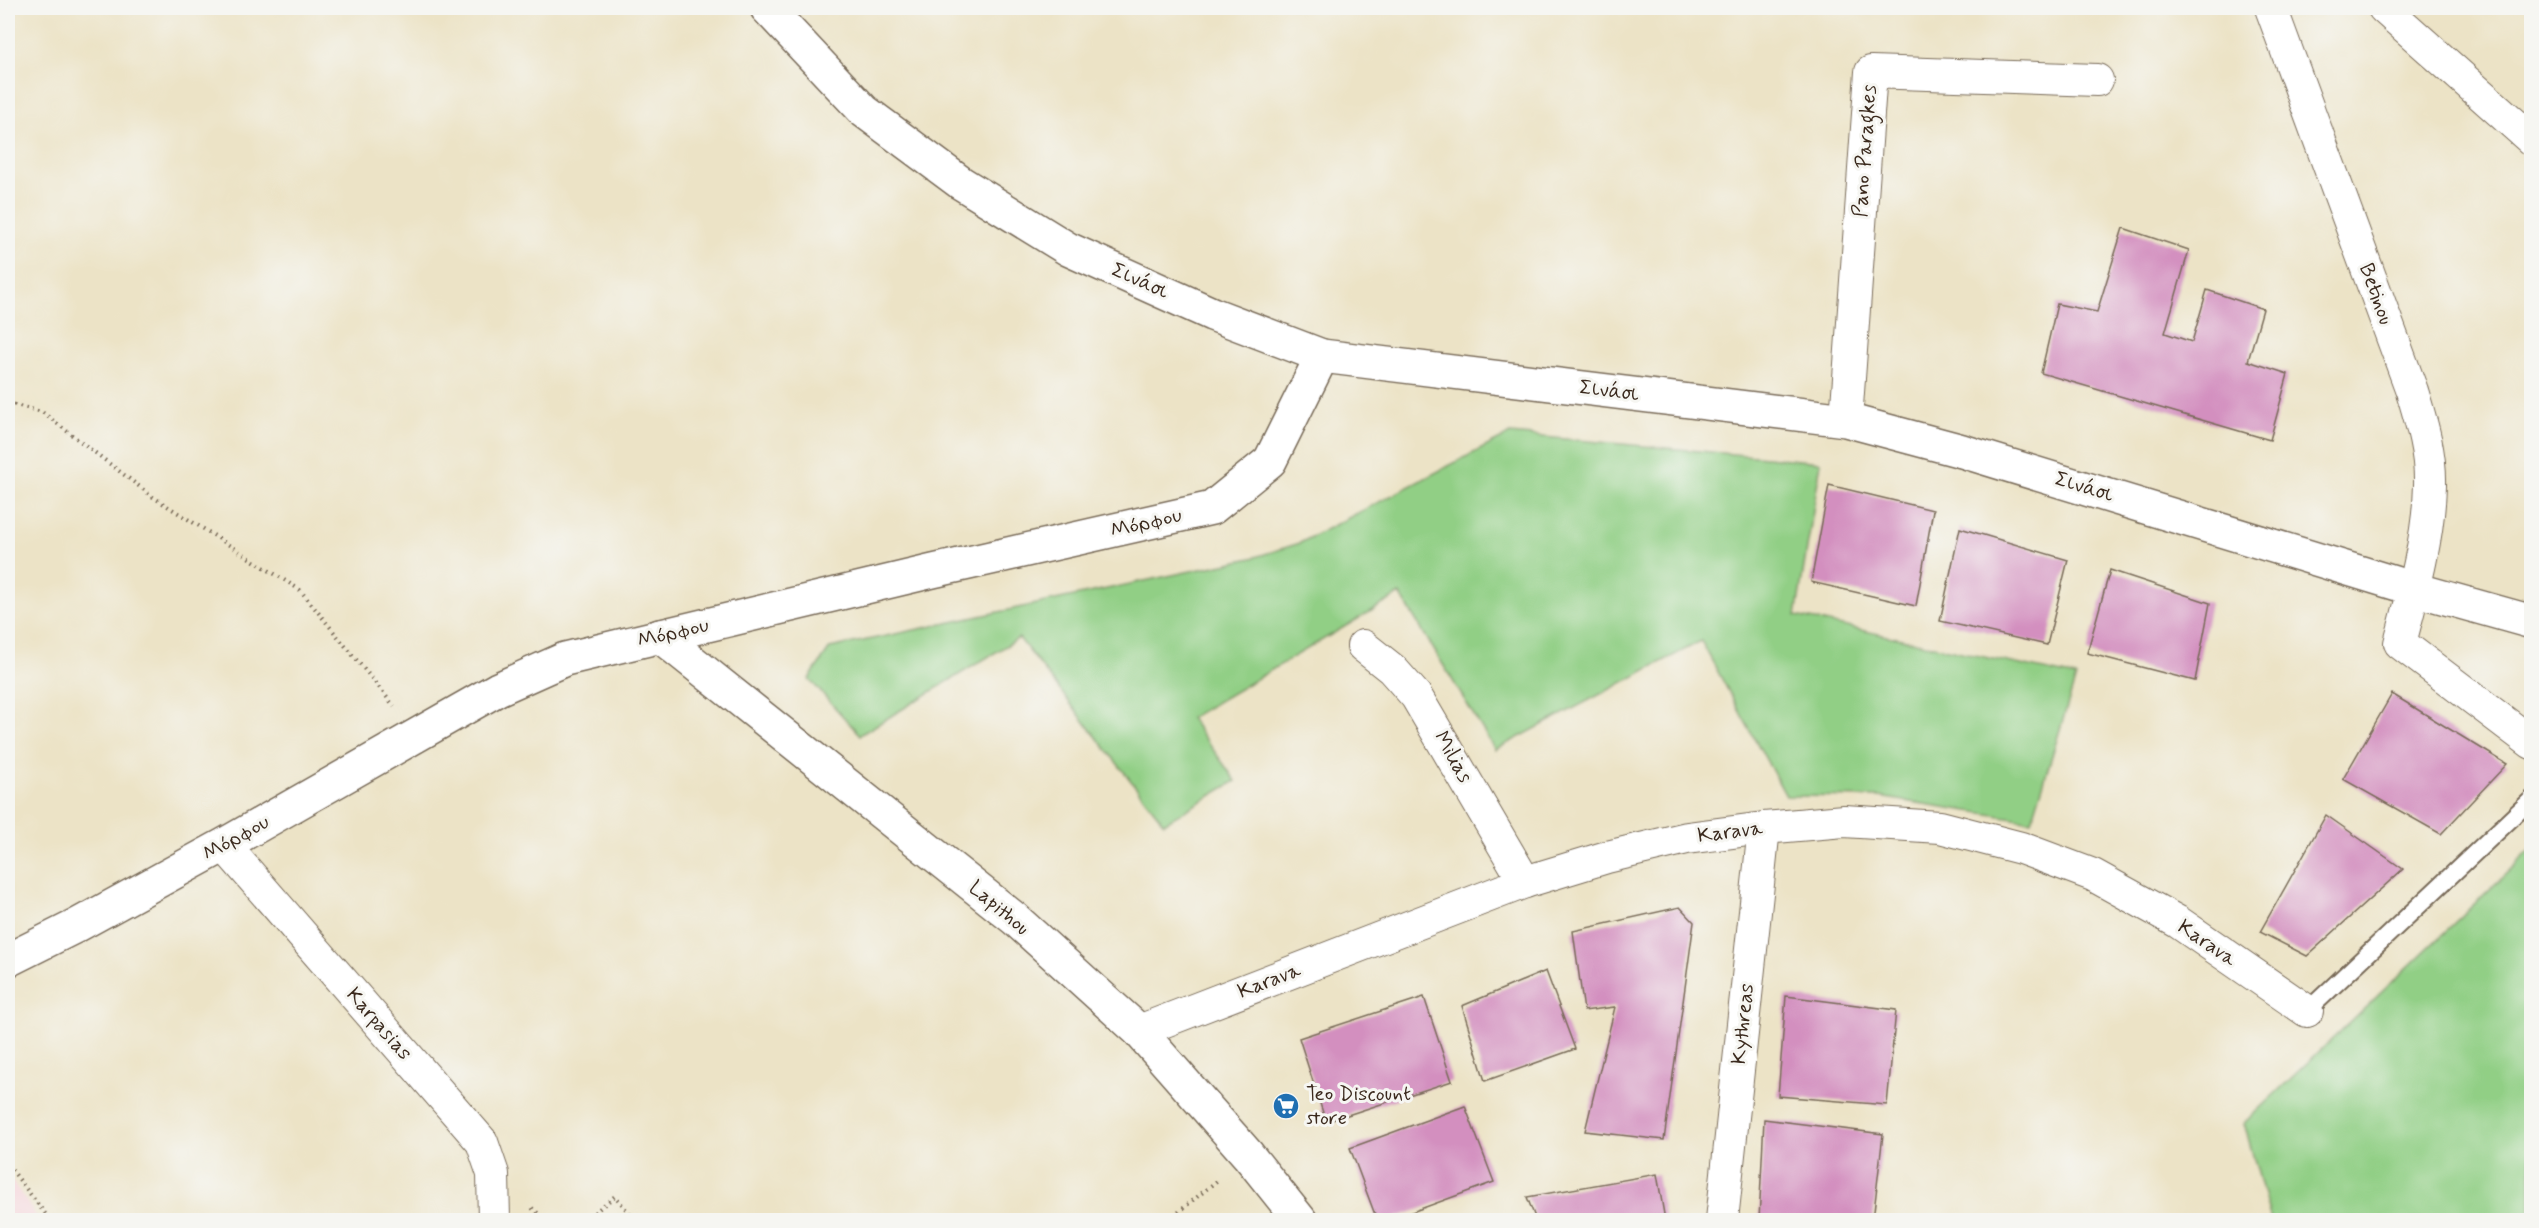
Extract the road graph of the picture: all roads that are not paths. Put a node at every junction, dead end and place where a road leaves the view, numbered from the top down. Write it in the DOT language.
graph roads {
  1 [pos="767,8"];
  2 [pos="2271,8"];
  3 [pos="2384,8"];
  4 [pos="2097,80"];
  5 [pos="2532,140"];
  6 [pos="1322,356"];
  7 [pos="1846,420"];
  8 [pos="2414,590"];
  9 [pos="2532,622"];
  10 [pos="660,636"];
  11 [pos="1363,646"];
  12 [pos="2532,743"];
  13 [pos="2532,799"];
  14 [pos="1764,828"];
  15 [pos="224,845"];
  16 [pos="1525,882"];
  17 [pos="8,960"];
  18 [pos="2307,1011"];
  19 [pos="1139,1031"];
  20 [pos="494,1221"];
  21 [pos="1300,1221"];
  22 [pos="1722,1221"];
  1 -- 6 [label="street, Σινάσι"];
  2 -- 8 [label="street, Betinou"];
  3 -- 5 [label="street"];
  4 -- 7 [label="street, Pano Paragkes"];
  6 -- 7 [label="street, Σινάσι"];
  6 -- 10 [label="street, Μόρφου"];
  7 -- 8 [label="street, Σινάσι"];
  8 -- 9 [label="street, Σινάσι"];
  8 -- 12 [label="street, Betinou"];
  10 -- 15 [label="street, Μόρφου"];
  10 -- 19 [label="street, Lapithou"];
  11 -- 16 [label="street, Milias"];
  13 -- 18 [label="lane"];
  14 -- 16 [label="street, Karava"];
  14 -- 18 [label="street, Karava"];
  14 -- 22 [label="street, Kythreas"];
  15 -- 17 [label="street, Μόρφου"];
  15 -- 20 [label="street, Karpasias"];
  16 -- 19 [label="street, Karava"];
  19 -- 21 [label="street, Lapithou"];
}
